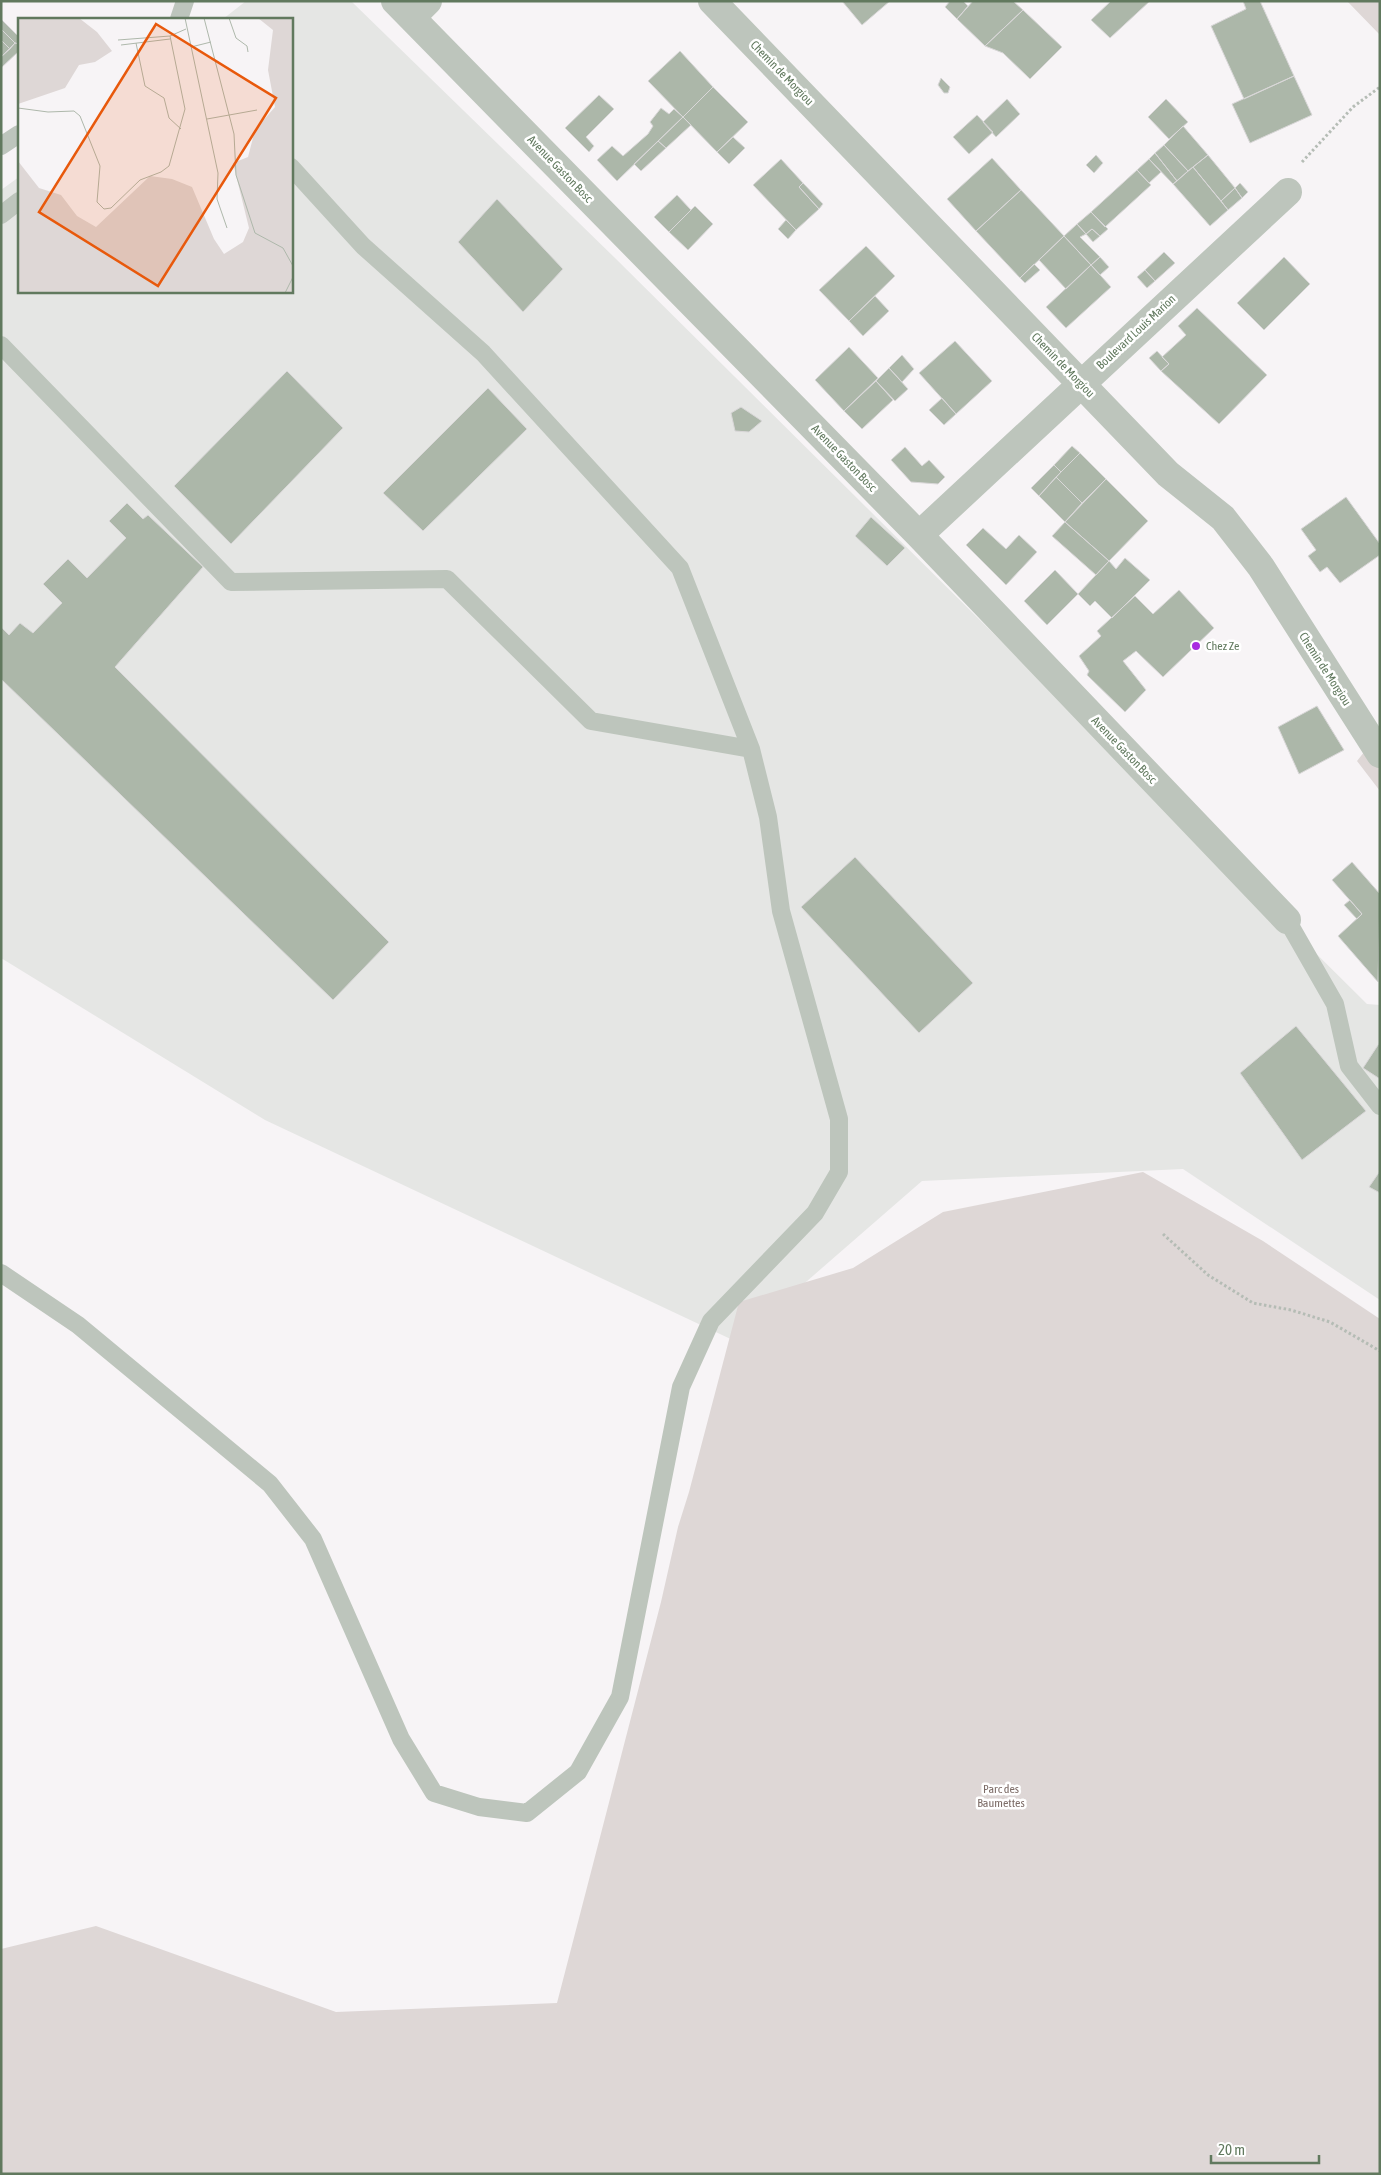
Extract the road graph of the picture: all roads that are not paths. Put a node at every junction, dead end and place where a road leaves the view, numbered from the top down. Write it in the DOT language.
graph roads {
  1 [pos="185,1"];
  2 [pos="712,1"];
  3 [pos="412,7"];
  4 [pos="179,18"];
  5 [pos="18,135"];
  6 [pos="1,146"];
  7 [pos="292,168"];
  8 [pos="1288,192"];
  9 [pos="18,202"];
  10 [pos="1,215"];
  11 [pos="1,345"];
  12 [pos="1081,383"];
  13 [pos="919,535"];
  14 [pos="751,749"];
  15 [pos="1380,754"];
  16 [pos="1287,920"];
  17 [pos="1380,1106"];
  18 [pos="1,1272"];
  1 -- 4 [label="lane"];
  2 -- 12 [label="street, Chemin de Morgiou"];
  3 -- 13 [label="street, Avenue Gaston Bosc"];
  5 -- 6 [label="lane"];
  7 -- 14 [label="lane"];
  8 -- 12 [label="street, Boulevard Louis Marion"];
  9 -- 10 [label="lane"];
  11 -- 14 [label="lane"];
  12 -- 13 [label="street, Boulevard Louis Marion"];
  12 -- 15 [label="street, Chemin de Morgiou"];
  13 -- 16 [label="street, Avenue Gaston Bosc"];
  14 -- 18 [label="lane"];
  16 -- 17 [label="lane"];
}
